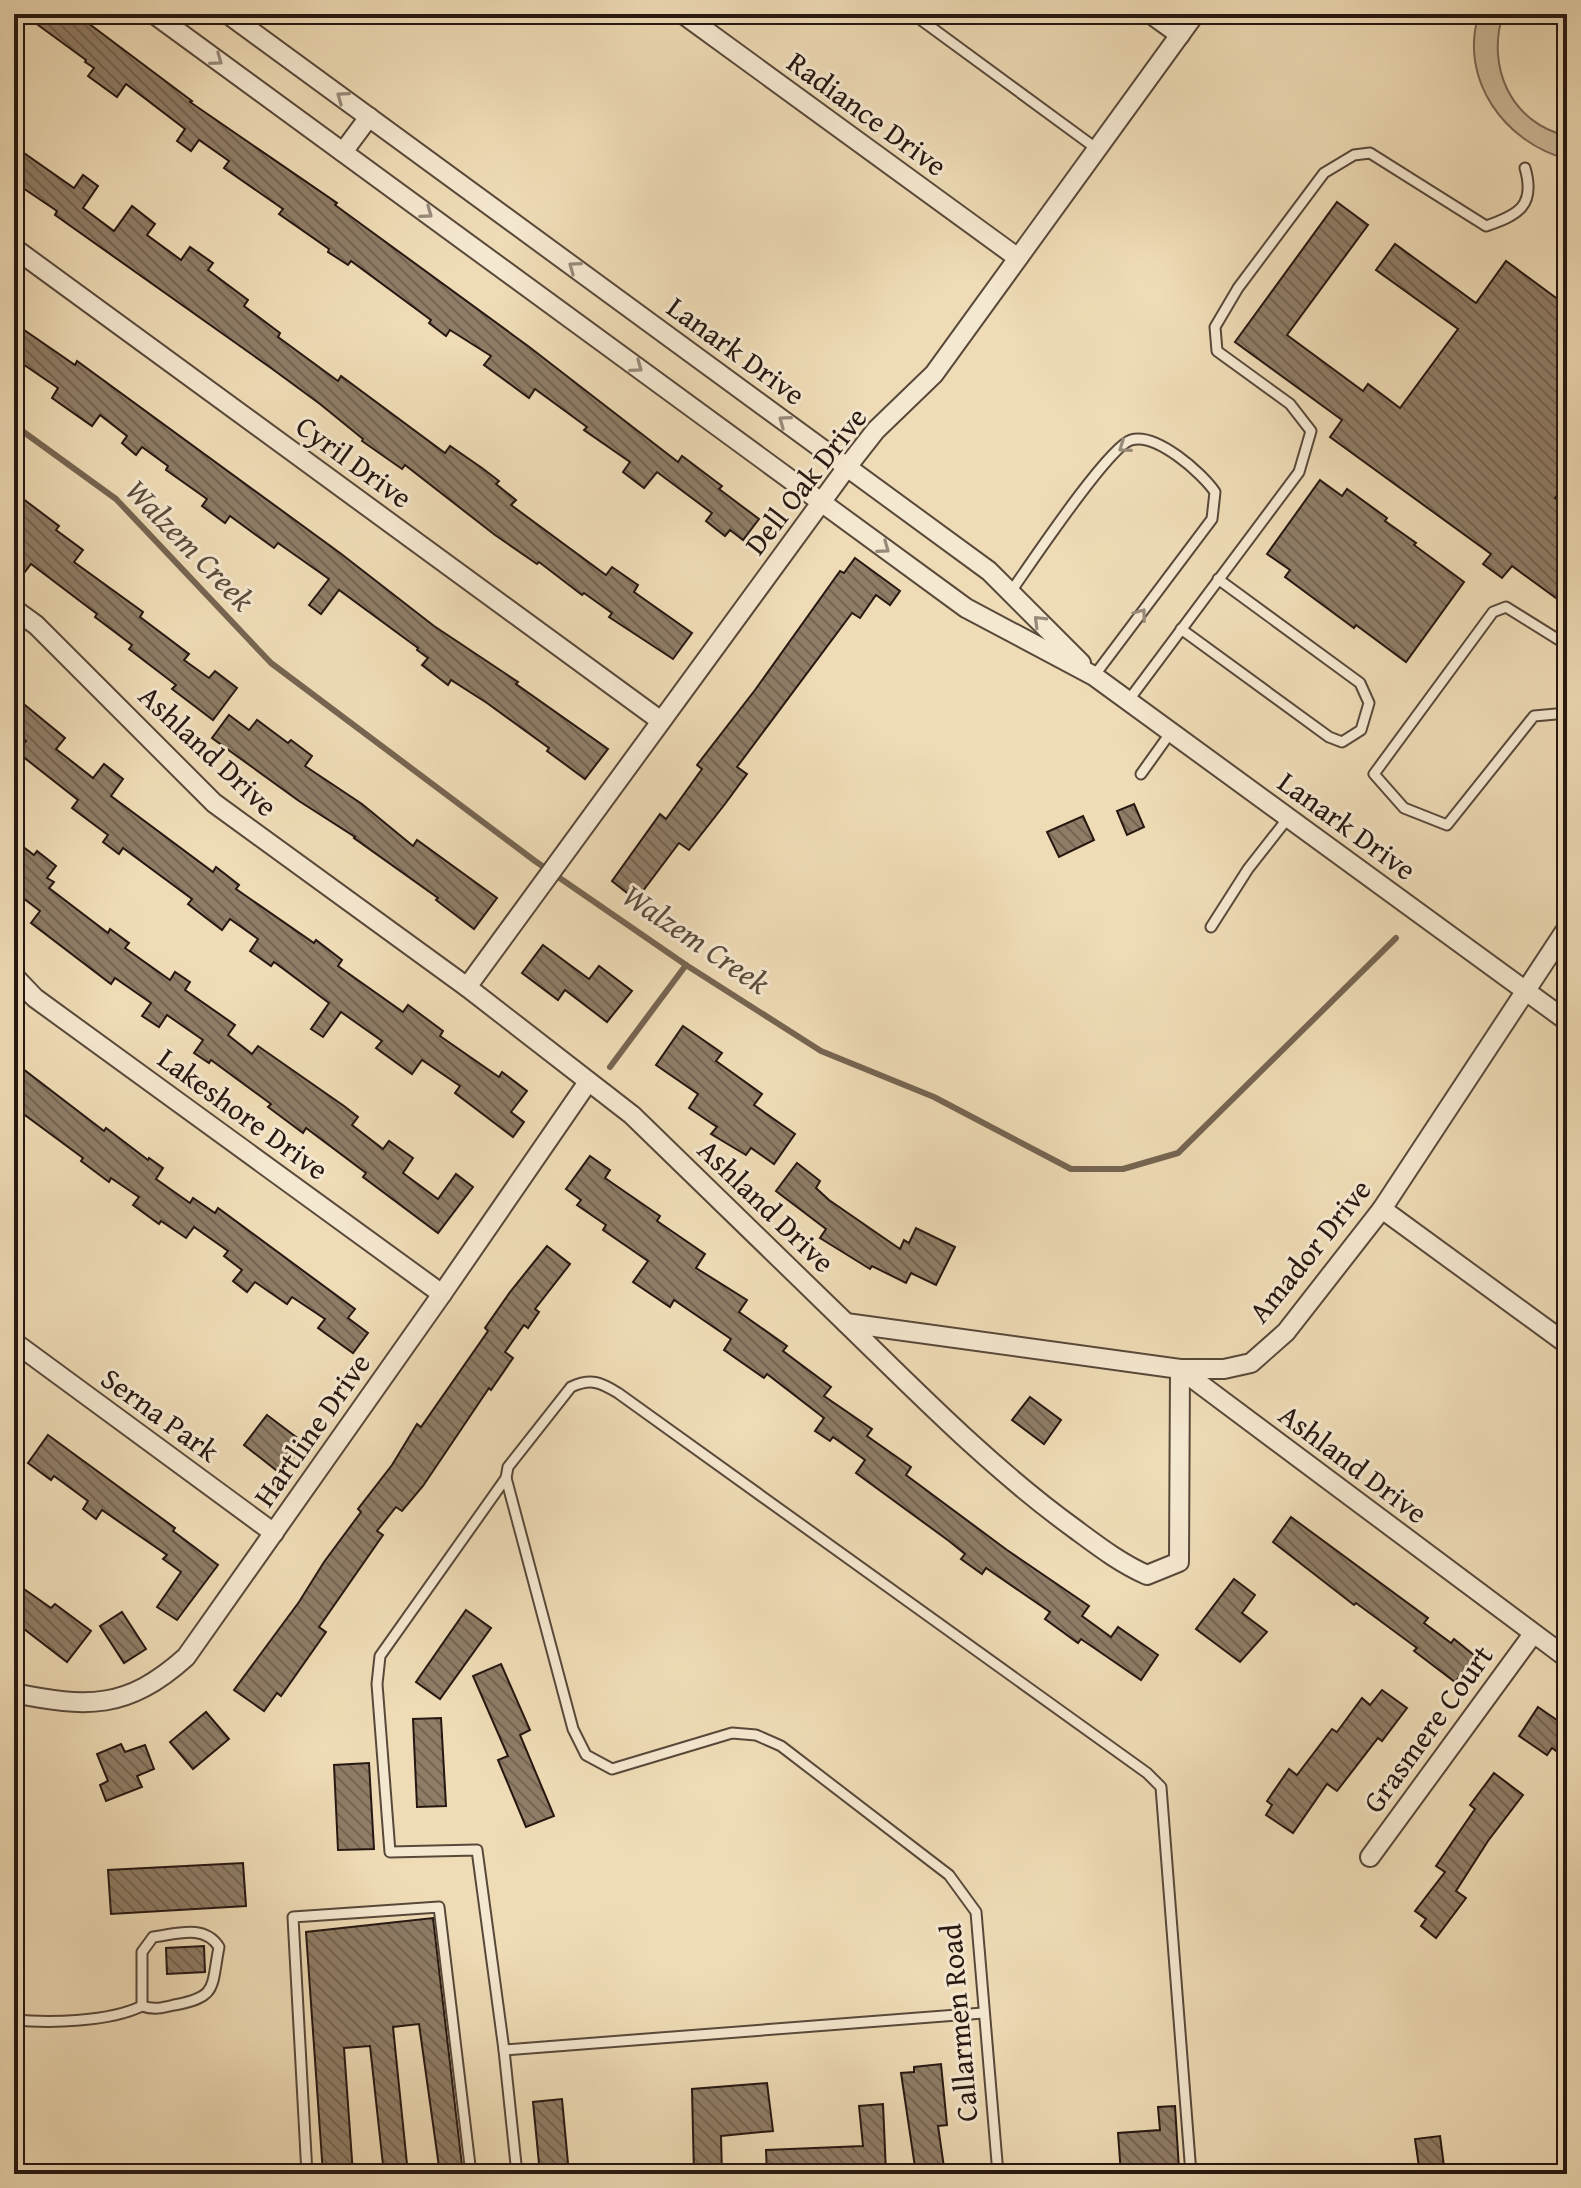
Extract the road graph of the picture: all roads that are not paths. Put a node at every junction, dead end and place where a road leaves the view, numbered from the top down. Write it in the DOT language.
graph roads {
  1 [pos="154,14"];
  2 [pos="228,14"];
  3 [pos="683,14"];
  4 [pos="913,14"];
  5 [pos="1151,14"];
  6 [pos="1195,14"];
  7 [pos="1180,35"];
  8 [pos="369,117"];
  9 [pos="1097,149"];
  10 [pos="343,152"];
  11 [pos="1525,168"];
  12 [pos="14,248"];
  13 [pos="1018,258"];
  14 [pos="847,467"];
  15 [pos="821,502"];
  16 [pos="1218,579"];
  17 [pos="1010,593"];
  18 [pos="14,609"];
  19 [pos="1181,629"];
  20 [pos="1567,645"];
  21 [pos="1094,676"];
  22 [pos="1128,701"];
  23 [pos="1567,713"];
  24 [pos="661,721"];
  25 [pos="1171,732"];
  26 [pos="1141,774"];
  27 [pos="1288,818"];
  28 [pos="1211,927"];
  29 [pos="1567,928"];
  30 [pos="14,976"];
  31 [pos="467,987"];
  32 [pos="1527,992"];
  33 [pos="1567,1021"];
  34 [pos="588,1082"];
  35 [pos="1382,1209"];
  36 [pos="442,1294"];
  37 [pos="846,1323"];
  38 [pos="14,1342"];
  39 [pos="1567,1344"];
  40 [pos="1180,1369"];
  41 [pos="506,1478"];
  42 [pos="274,1533"];
  43 [pos="1533,1634"];
  44 [pos="1567,1658"];
  45 [pos="14,1693"];
  46 [pos="1370,1857"];
  47 [pos="142,2006"];
  48 [pos="983,2013"];
  49 [pos="14,2020"];
  50 [pos="504,2050"];
  51 [pos="307,2174"];
  52 [pos="471,2174"];
  53 [pos="517,2174"];
  54 [pos="998,2174"];
  55 [pos="1191,2174"];
  1 -- 10 [label="street, Lanark Drive, one-way"];
  8 -- 2 [label="street, Lanark Drive, one-way"];
  3 -- 13 [label="street, Radiance Drive"];
  4 -- 9 [label="lane"];
  5 -- 7 [label="street"];
  6 -- 7 [label="street, Dell Oak Drive"];
  7 -- 9 [label="street, Dell Oak Drive"];
  8 -- 10 [label="street"];
  14 -- 8 [label="street, Lanark Drive, one-way"];
  9 -- 13 [label="street, Dell Oak Drive"];
  10 -- 15 [label="street, Lanark Drive, one-way"];
  11 -- 16 [label="lane"];
  12 -- 24 [label="street, Cyril Drive"];
  13 -- 14 [label="street, Dell Oak Drive"];
  14 -- 15 [label="street, Dell Oak Drive"];
  14 -- 17 [label="street, Lanark Drive"];
  15 -- 21 [label="street, Lanark Drive, one-way"];
  15 -- 24 [label="street, Dell Oak Drive"];
  16 -- 19 [label="lane"];
  16 -- 19 [label="lane"];
  21 -- 17 [label="street, Lanark Drive, one-way"];
  21 -- 17 [label="lane, one-way"];
  18 -- 31 [label="street, Ashland Drive"];
  19 -- 22 [label="lane"];
  20 -- 23 [label="lane"];
  21 -- 22 [label="street, Lanark Drive"];
  22 -- 25 [label="street, Lanark Drive"];
  24 -- 31 [label="street, Dell Oak Drive"];
  25 -- 26 [label="lane"];
  25 -- 27 [label="street, Lanark Drive"];
  27 -- 28 [label="lane"];
  27 -- 32 [label="street, Lanark Drive"];
  29 -- 32 [label="street, Amador Drive"];
  30 -- 36 [label="street, Lakeshore Drive"];
  31 -- 34 [label="street, Ashland Drive"];
  32 -- 33 [label="street, Lanark Drive"];
  32 -- 35 [label="street, Amador Drive"];
  34 -- 36 [label="street, Hartline Drive"];
  34 -- 37 [label="street, Ashland Drive"];
  35 -- 39 [label="street"];
  35 -- 40 [label="street, Amador Drive"];
  36 -- 42 [label="street, Hartline Drive"];
  37 -- 40 [label="street, Ashland Drive"];
  37 -- 40 [label="street"];
  38 -- 42 [label="street, Serna Park"];
  40 -- 43 [label="street, Ashland Drive"];
  41 -- 48 [label="lane, Callarmen Road"];
  41 -- 50 [label="lane"];
  41 -- 55 [label="lane"];
  42 -- 45 [label="street, Hartline Drive"];
  43 -- 44 [label="street, Ashland Drive"];
  43 -- 46 [label="street, Grasmere Court"];
  47 -- 47 [label="lane"];
  47 -- 49 [label="lane"];
  48 -- 50 [label="lane"];
  48 -- 54 [label="lane, Callarmen Road"];
  50 -- 53 [label="lane"];
  51 -- 52 [label="lane"];
}
